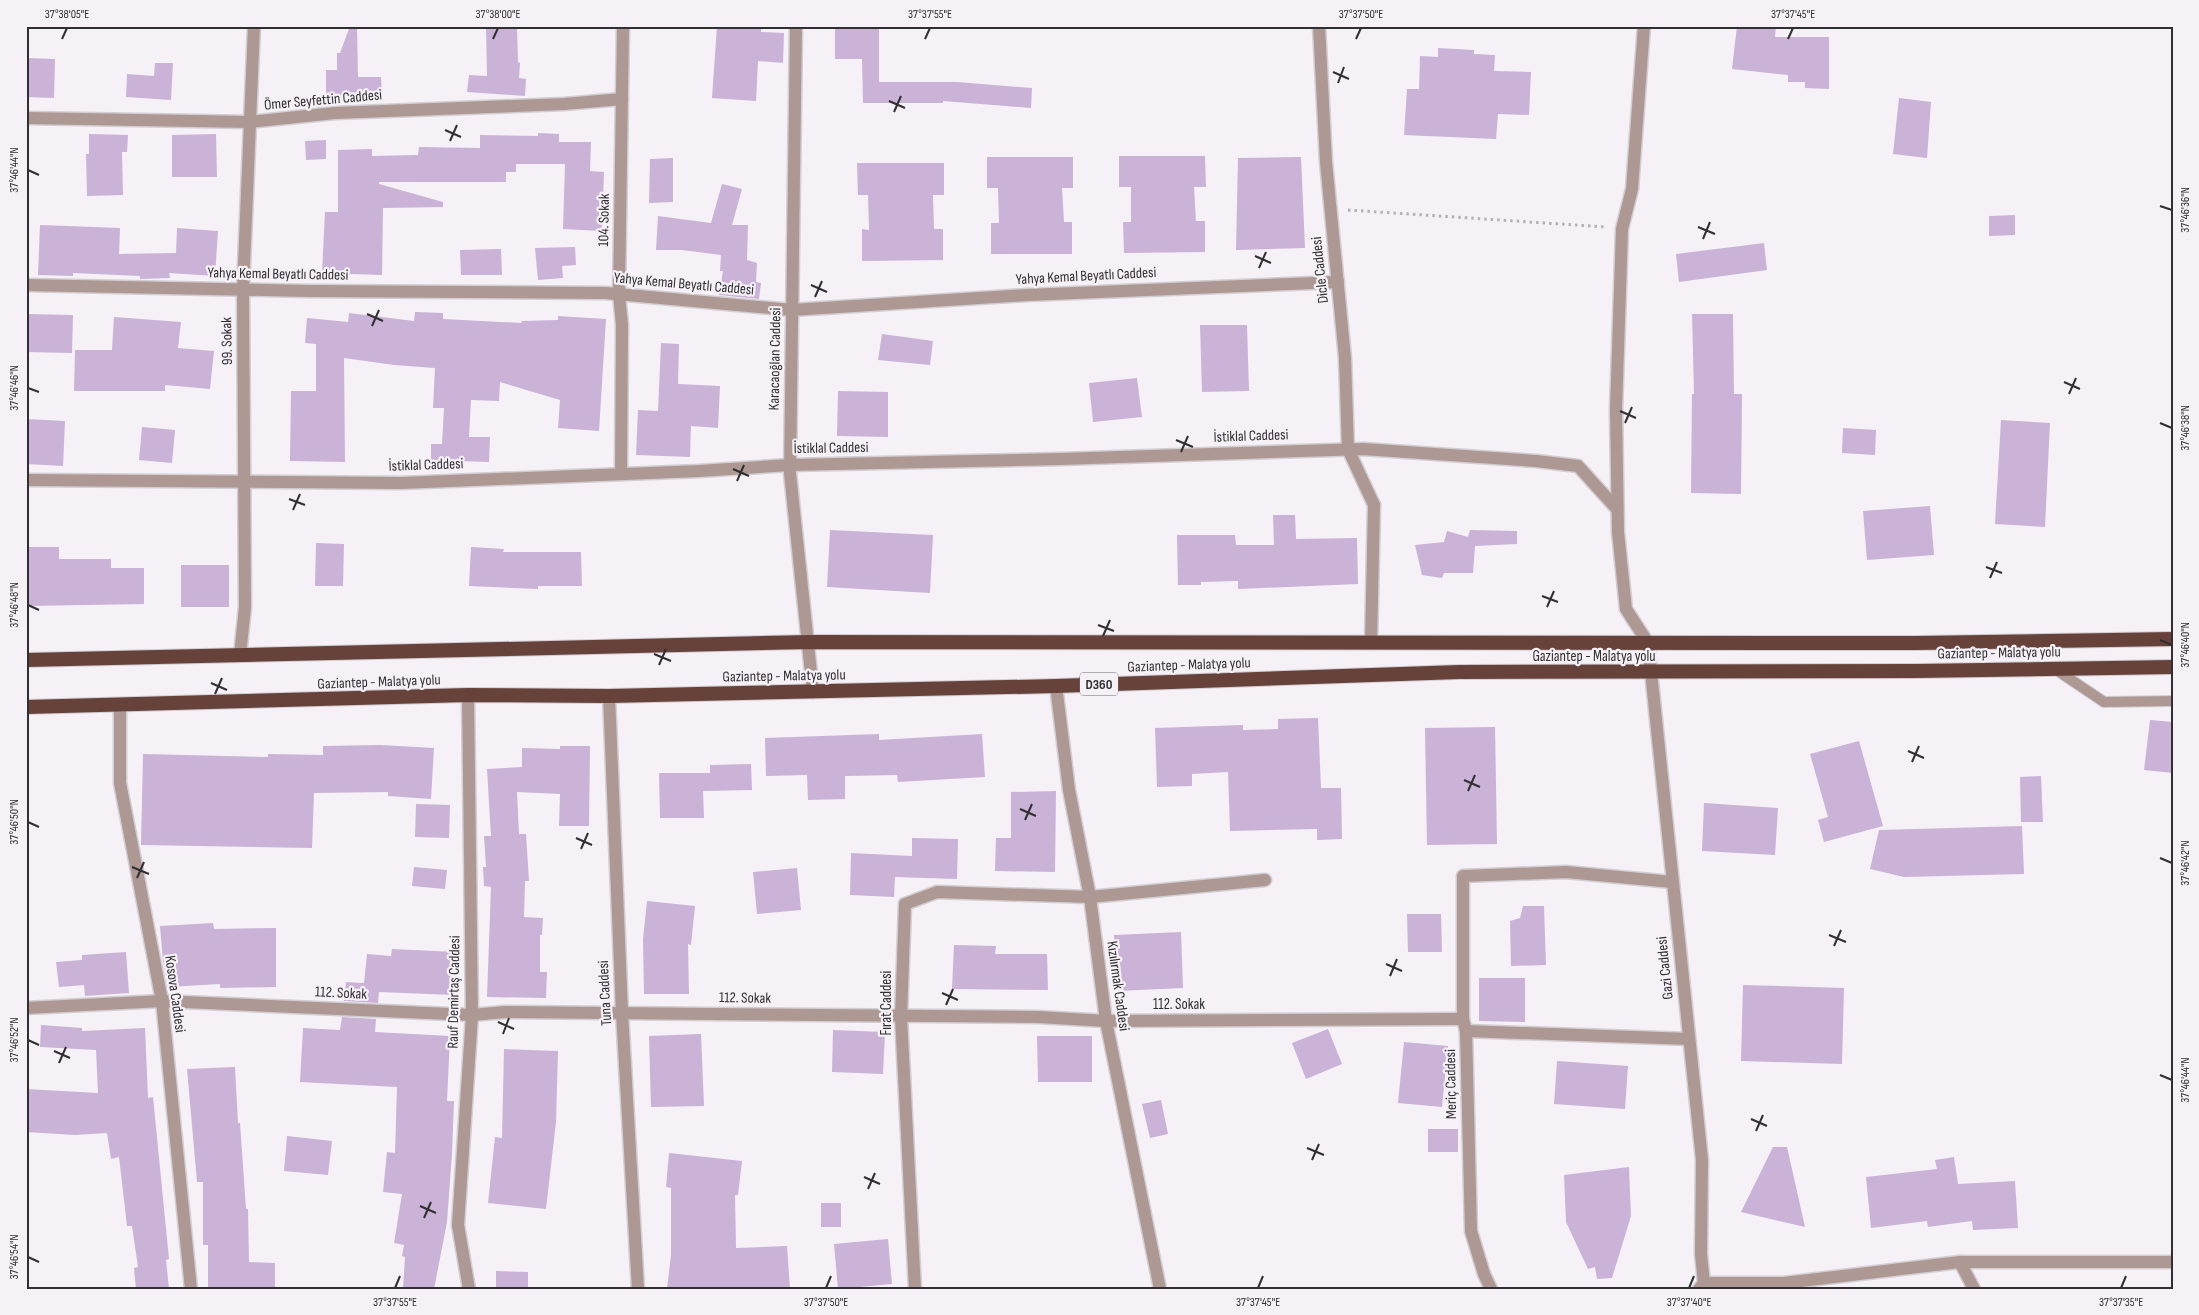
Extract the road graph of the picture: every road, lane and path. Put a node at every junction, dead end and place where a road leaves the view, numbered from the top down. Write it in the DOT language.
graph roads {
  1 [pos="254,26"];
  2 [pos="623,26"];
  3 [pos="796,26"];
  4 [pos="1319,26"];
  5 [pos="1644,26"];
  6 [pos="622,99"];
  7 [pos="26,118"];
  8 [pos="250,122"];
  9 [pos="1331,209"];
  10 [pos="1622,228"];
  11 [pos="1338,282"];
  12 [pos="26,285"];
  13 [pos="243,289"];
  14 [pos="619,294"];
  15 [pos="792,310"];
  16 [pos="1348,449"];
  17 [pos="790,465"];
  18 [pos="621,474"];
  19 [pos="26,480"];
  20 [pos="245,482"];
  21 [pos="1617,509"];
  22 [pos="2173,640"];
  23 [pos="809,642"];
  24 [pos="1371,643"];
  25 [pos="1648,643"];
  26 [pos="240,655"];
  27 [pos="26,660"];
  28 [pos="2173,667"];
  29 [pos="2055,669"];
  30 [pos="1650,672"];
  31 [pos="1056,686"];
  32 [pos="813,692"];
  33 [pos="468,695"];
  34 [pos="609,696"];
  35 [pos="2173,701"];
  36 [pos="120,706"];
  37 [pos="26,707"];
  38 [pos="1265,880"];
  39 [pos="1672,882"];
  40 [pos="1090,897"];
  41 [pos="162,1001"];
  42 [pos="26,1008"];
  43 [pos="622,1013"];
  44 [pos="472,1015"];
  45 [pos="901,1017"];
  46 [pos="1106,1021"];
  47 [pos="1465,1025"];
  48 [pos="1689,1039"];
  49 [pos="1960,1262"];
  50 [pos="2173,1262"];
  51 [pos="1702,1286"];
  52 [pos="191,1289"];
  53 [pos="469,1289"];
  54 [pos="638,1289"];
  55 [pos="915,1289"];
  56 [pos="1160,1289"];
  57 [pos="1491,1289"];
  58 [pos="1974,1289"];
  1 -- 8 [label="street, 99. Sokak"];
  2 -- 6 [label="street, 104. Sokak"];
  3 -- 15 [label="street, Karacaoğlan Caddesi"];
  4 -- 9 [label="street, Dicle Caddesi"];
  5 -- 10 [label="street"];
  6 -- 8 [label="street, Ömer Seyfettin Caddesi"];
  6 -- 14 [label="street, 104. Sokak"];
  7 -- 8 [label="street, Ömer Seyfettin Caddesi"];
  8 -- 13 [label="street, 99. Sokak"];
  9 -- 10 [label="path"];
  9 -- 11 [label="street, Dicle Caddesi"];
  10 -- 21 [label="street"];
  11 -- 15 [label="street, Yahya Kemal Beyatlı Caddesi"];
  11 -- 16 [label="street, Dicle Caddesi"];
  12 -- 13 [label="street, Yahya Kemal Beyatlı Caddesi"];
  13 -- 14 [label="street, Yahya Kemal Beyatlı Caddesi"];
  13 -- 20 [label="street, 99. Sokak"];
  14 -- 15 [label="street, Yahya Kemal Beyatlı Caddesi"];
  14 -- 18 [label="street, 104. Sokak"];
  15 -- 17 [label="street, Karacaoğlan Caddesi"];
  16 -- 17 [label="street, İstiklal Caddesi"];
  16 -- 21 [label="street, İstiklal Caddesi"];
  16 -- 24 [label="street, Dicle Caddesi"];
  17 -- 18 [label="street, İstiklal Caddesi"];
  17 -- 23 [label="street, Karacaoğlan Caddesi"];
  18 -- 20 [label="street, İstiklal Caddesi"];
  19 -- 20 [label="street, İstiklal Caddesi"];
  20 -- 26 [label="street, 99. Sokak"];
  21 -- 25 [label="street"];
  22 -- 25 [label="highway, Gaziantep - Malatya yolu"];
  23 -- 24 [label="highway, Gaziantep - Malatya yolu"];
  23 -- 26 [label="highway, Gaziantep - Malatya yolu"];
  23 -- 32 [label="street, Karacaoğlan Caddesi"];
  24 -- 25 [label="highway, Gaziantep - Malatya yolu"];
  25 -- 30 [label="street, Gazi Caddesi"];
  26 -- 27 [label="highway, Gaziantep - Malatya yolu"];
  28 -- 29 [label="highway, Gaziantep - Malatya yolu / D360"];
  29 -- 30 [label="highway, Gaziantep - Malatya yolu / D360"];
  29 -- 35 [label="lane"];
  30 -- 31 [label="highway, Gaziantep - Malatya yolu / D360"];
  30 -- 39 [label="street, Gazi Caddesi"];
  31 -- 32 [label="highway, Gaziantep - Malatya yolu / D360"];
  31 -- 40 [label="street, Kızılırmak Caddesi"];
  32 -- 34 [label="highway, Gaziantep - Malatya yolu / D360"];
  33 -- 34 [label="highway, Gaziantep - Malatya yolu / D360"];
  33 -- 36 [label="highway, Gaziantep - Malatya yolu / D360"];
  33 -- 44 [label="street, Rauf Demirtaş Caddesi"];
  34 -- 43 [label="street, Tuna Caddesi"];
  36 -- 37 [label="highway, Gaziantep - Malatya yolu / D360"];
  36 -- 41 [label="street, Kosova Caddesi"];
  38 -- 40 [label="street"];
  39 -- 47 [label="street, Meriç Caddesi"];
  39 -- 48 [label="street, Gazi Caddesi"];
  40 -- 45 [label="street, Fırat Caddesi"];
  40 -- 46 [label="street, Kızılırmak Caddesi"];
  41 -- 42 [label="street, 112. Sokak"];
  41 -- 44 [label="street, 112. Sokak"];
  41 -- 52 [label="street, Kosova Caddesi"];
  43 -- 44 [label="street, 112. Sokak"];
  43 -- 45 [label="street, 112. Sokak"];
  43 -- 54 [label="street, Tuna Caddesi"];
  44 -- 53 [label="street, Rauf Demirtaş Caddesi"];
  45 -- 46 [label="street, 112. Sokak"];
  45 -- 55 [label="street, Fırat Caddesi"];
  46 -- 47 [label="street, 112. Sokak"];
  46 -- 56 [label="street, Kızılırmak Caddesi"];
  47 -- 48 [label="street, 112. Sokak"];
  47 -- 57 [label="street, Meriç Caddesi"];
  48 -- 51 [label="street, Gazi Caddesi"];
  49 -- 50 [label="street"];
  49 -- 51 [label="street"];
  49 -- 58 [label="street"];
}
